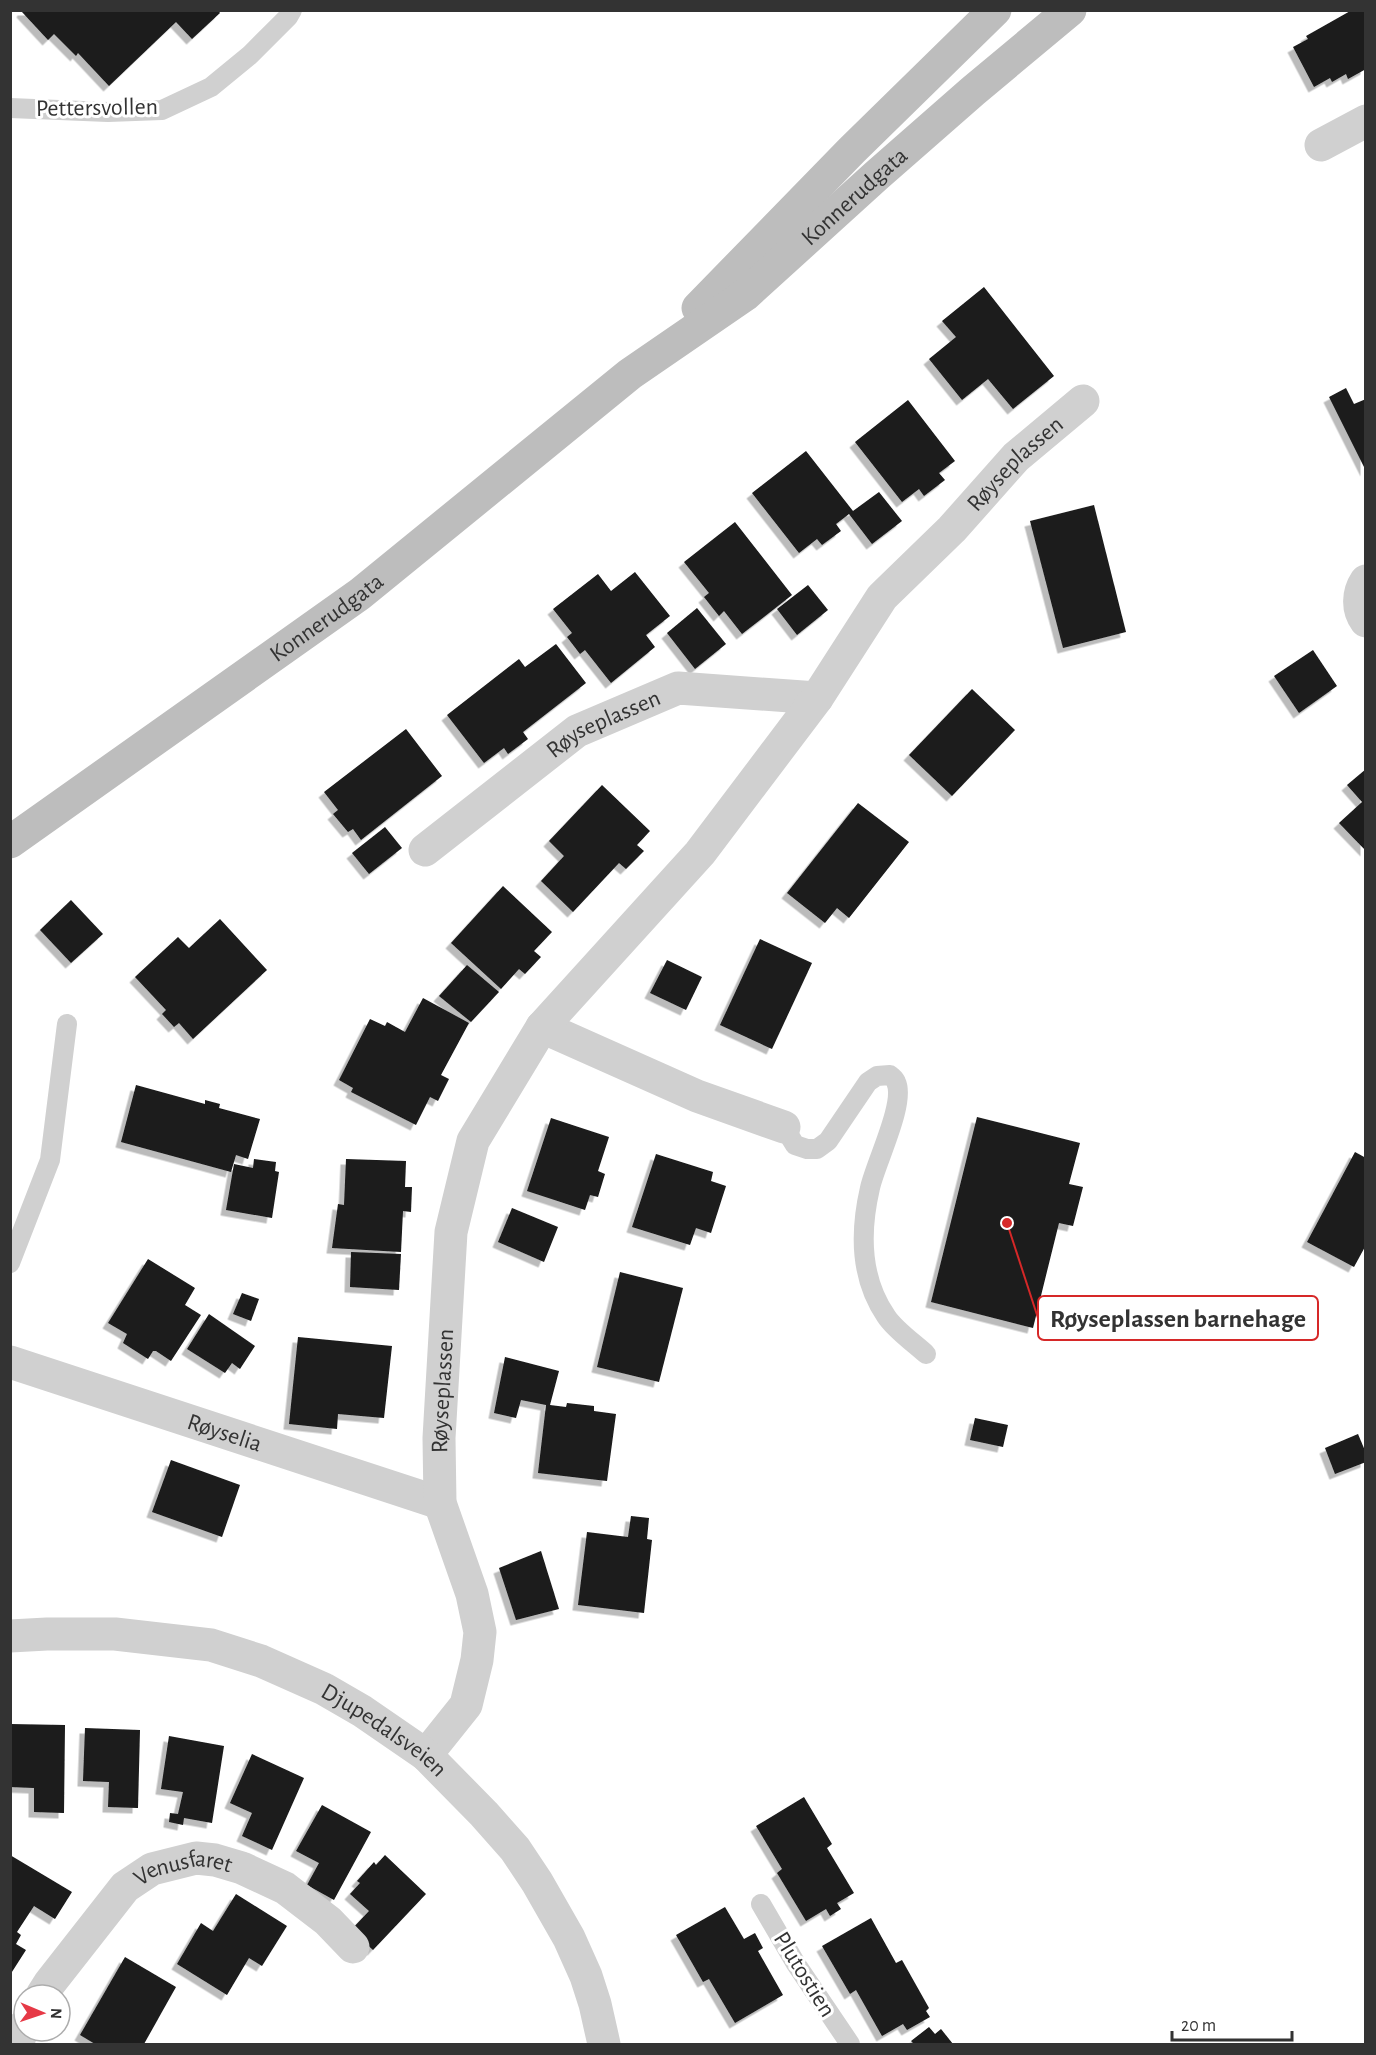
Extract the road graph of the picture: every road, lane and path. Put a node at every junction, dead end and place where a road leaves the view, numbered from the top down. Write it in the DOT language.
graph roads {
  1 [pos="292,10"];
  2 [pos="995,10"];
  3 [pos="1070,10"];
  4 [pos="10,108"];
  5 [pos="1365,121"];
  6 [pos="1322,145"];
  7 [pos="630,374"];
  8 [pos="1083,400"];
  9 [pos="1365,581"];
  10 [pos="1365,621"];
  11 [pos="817,698"];
  12 [pos="10,842"];
  13 [pos="425,850"];
  14 [pos="67,1024"];
  15 [pos="542,1027"];
  16 [pos="784,1127"];
  17 [pos="10,1263"];
  18 [pos="926,1354"];
  19 [pos="10,1362"];
  20 [pos="440,1503"];
  21 [pos="10,1636"];
  22 [pos="426,1755"];
  23 [pos="761,1904"];
  24 [pos="353,1947"];
  25 [pos="50,1983"];
  26 [pos="604,2044"];
  27 [pos="850,2044"];
  1 -- 4 [label="lane, Pettersvollen"];
  2 -- 7 [label="main road, Konnerudgata"];
  3 -- 7 [label="main road, Konnerudgata"];
  5 -- 6 [label="street"];
  7 -- 12 [label="main road, Konnerudgata"];
  8 -- 11 [label="street, Røyseplassen"];
  9 -- 10 [label="street"];
  11 -- 13 [label="street, Røyseplassen"];
  11 -- 15 [label="street, Røyseplassen"];
  14 -- 17 [label="lane"];
  15 -- 16 [label="street"];
  15 -- 20 [label="street, Røyseplassen"];
  16 -- 18 [label="lane"];
  19 -- 20 [label="street, Røyselia"];
  20 -- 22 [label="street, Røyseplassen"];
  21 -- 22 [label="street, Djupedalsveien"];
  22 -- 26 [label="street, Djupedalsveien"];
  23 -- 27 [label="lane, Plutostien"];
  24 -- 25 [label="street, Venusfaret"];
}
